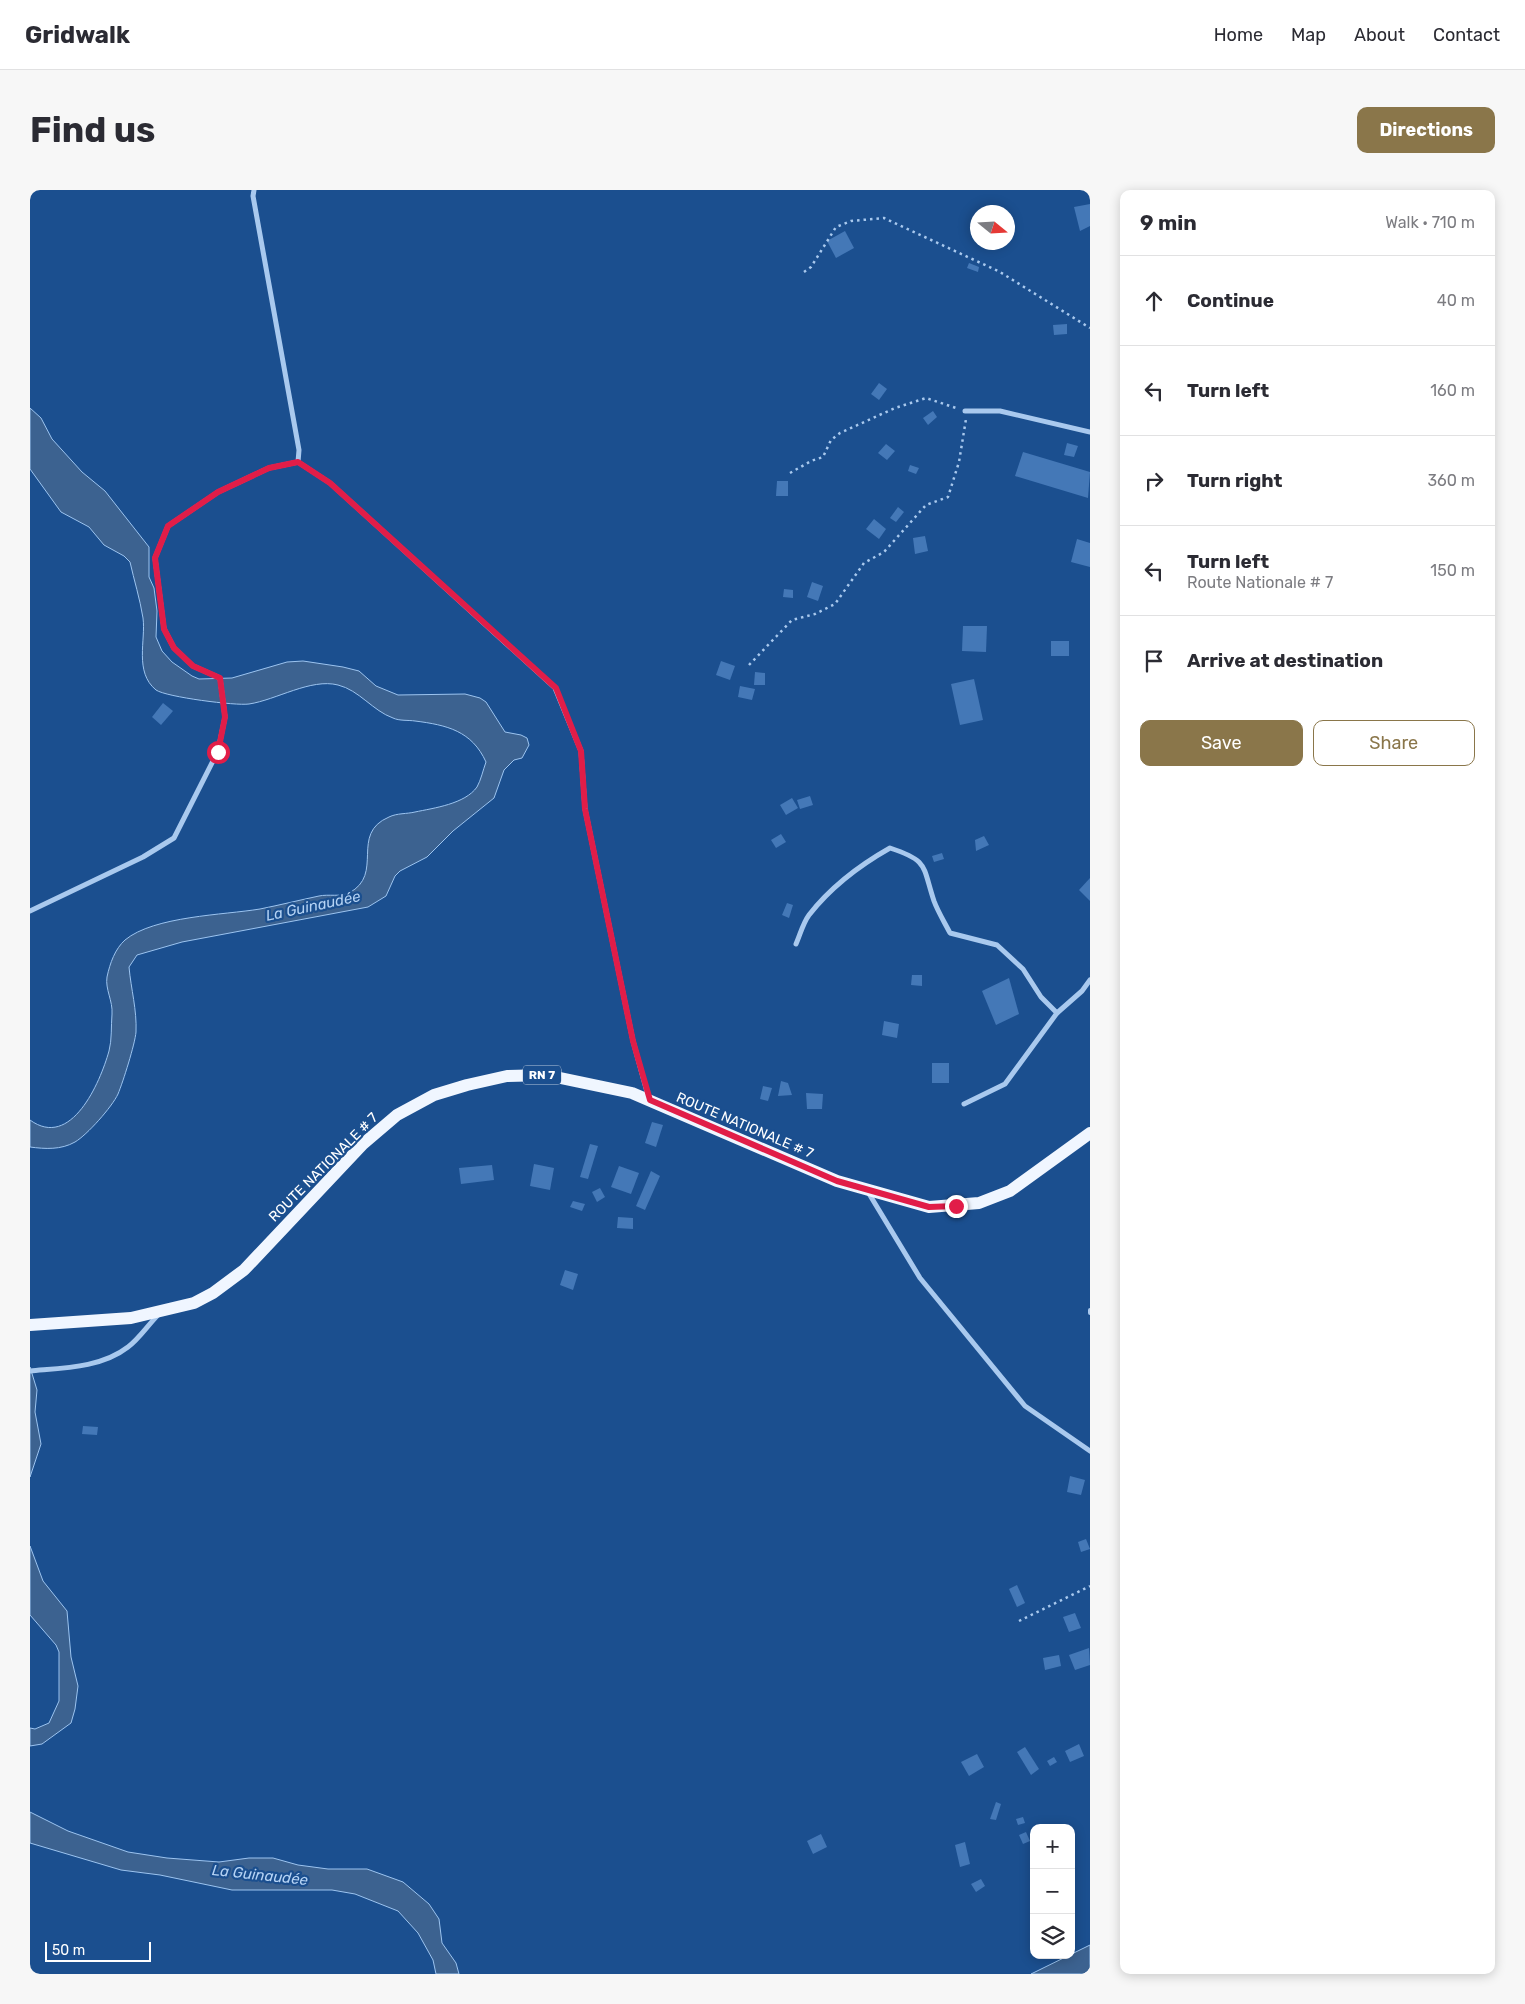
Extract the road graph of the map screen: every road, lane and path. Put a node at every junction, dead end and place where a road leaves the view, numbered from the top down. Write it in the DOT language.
graph roads {
  1 [pos="254,190"];
  2 [pos="804,272"];
  3 [pos="1090,328"];
  4 [pos="965,411"];
  5 [pos="1090,432"];
  6 [pos="298,462"];
  7 [pos="790,473"];
  8 [pos="749,665"];
  9 [pos="30,911"];
  10 [pos="796,944"];
  11 [pos="1090,980"];
  12 [pos="1057,1013"];
  13 [pos="650,1100"];
  14 [pos="964,1104"];
  15 [pos="1090,1133"];
  16 [pos="867,1189"];
  17 [pos="161,1311"];
  18 [pos="32,1325"];
  19 [pos="30,1371"];
  20 [pos="1090,1451"];
  21 [pos="1090,1586"];
  22 [pos="1019,1621"];
  1 -- 6 [label="street"];
  2 -- 3 [label="path"];
  4 -- 5 [label="street"];
  4 -- 7 [label="path"];
  4 -- 8 [label="path"];
  6 -- 9 [label="street"];
  6 -- 13 [label="street"];
  10 -- 12 [label="street"];
  11 -- 12 [label="street"];
  12 -- 14 [label="street"];
  13 -- 16 [label="main road, ROUTE NATIONALE # 7 / RN 7"];
  13 -- 17 [label="main road, ROUTE NATIONALE # 7 / RN 7"];
  15 -- 16 [label="main road, ROUTE NATIONALE # 7 / RN 7"];
  16 -- 20 [label="street"];
  17 -- 18 [label="main road, ROUTE NATIONALE # 7 / RN 7"];
  17 -- 19 [label="street"];
  21 -- 22 [label="path"];
}
